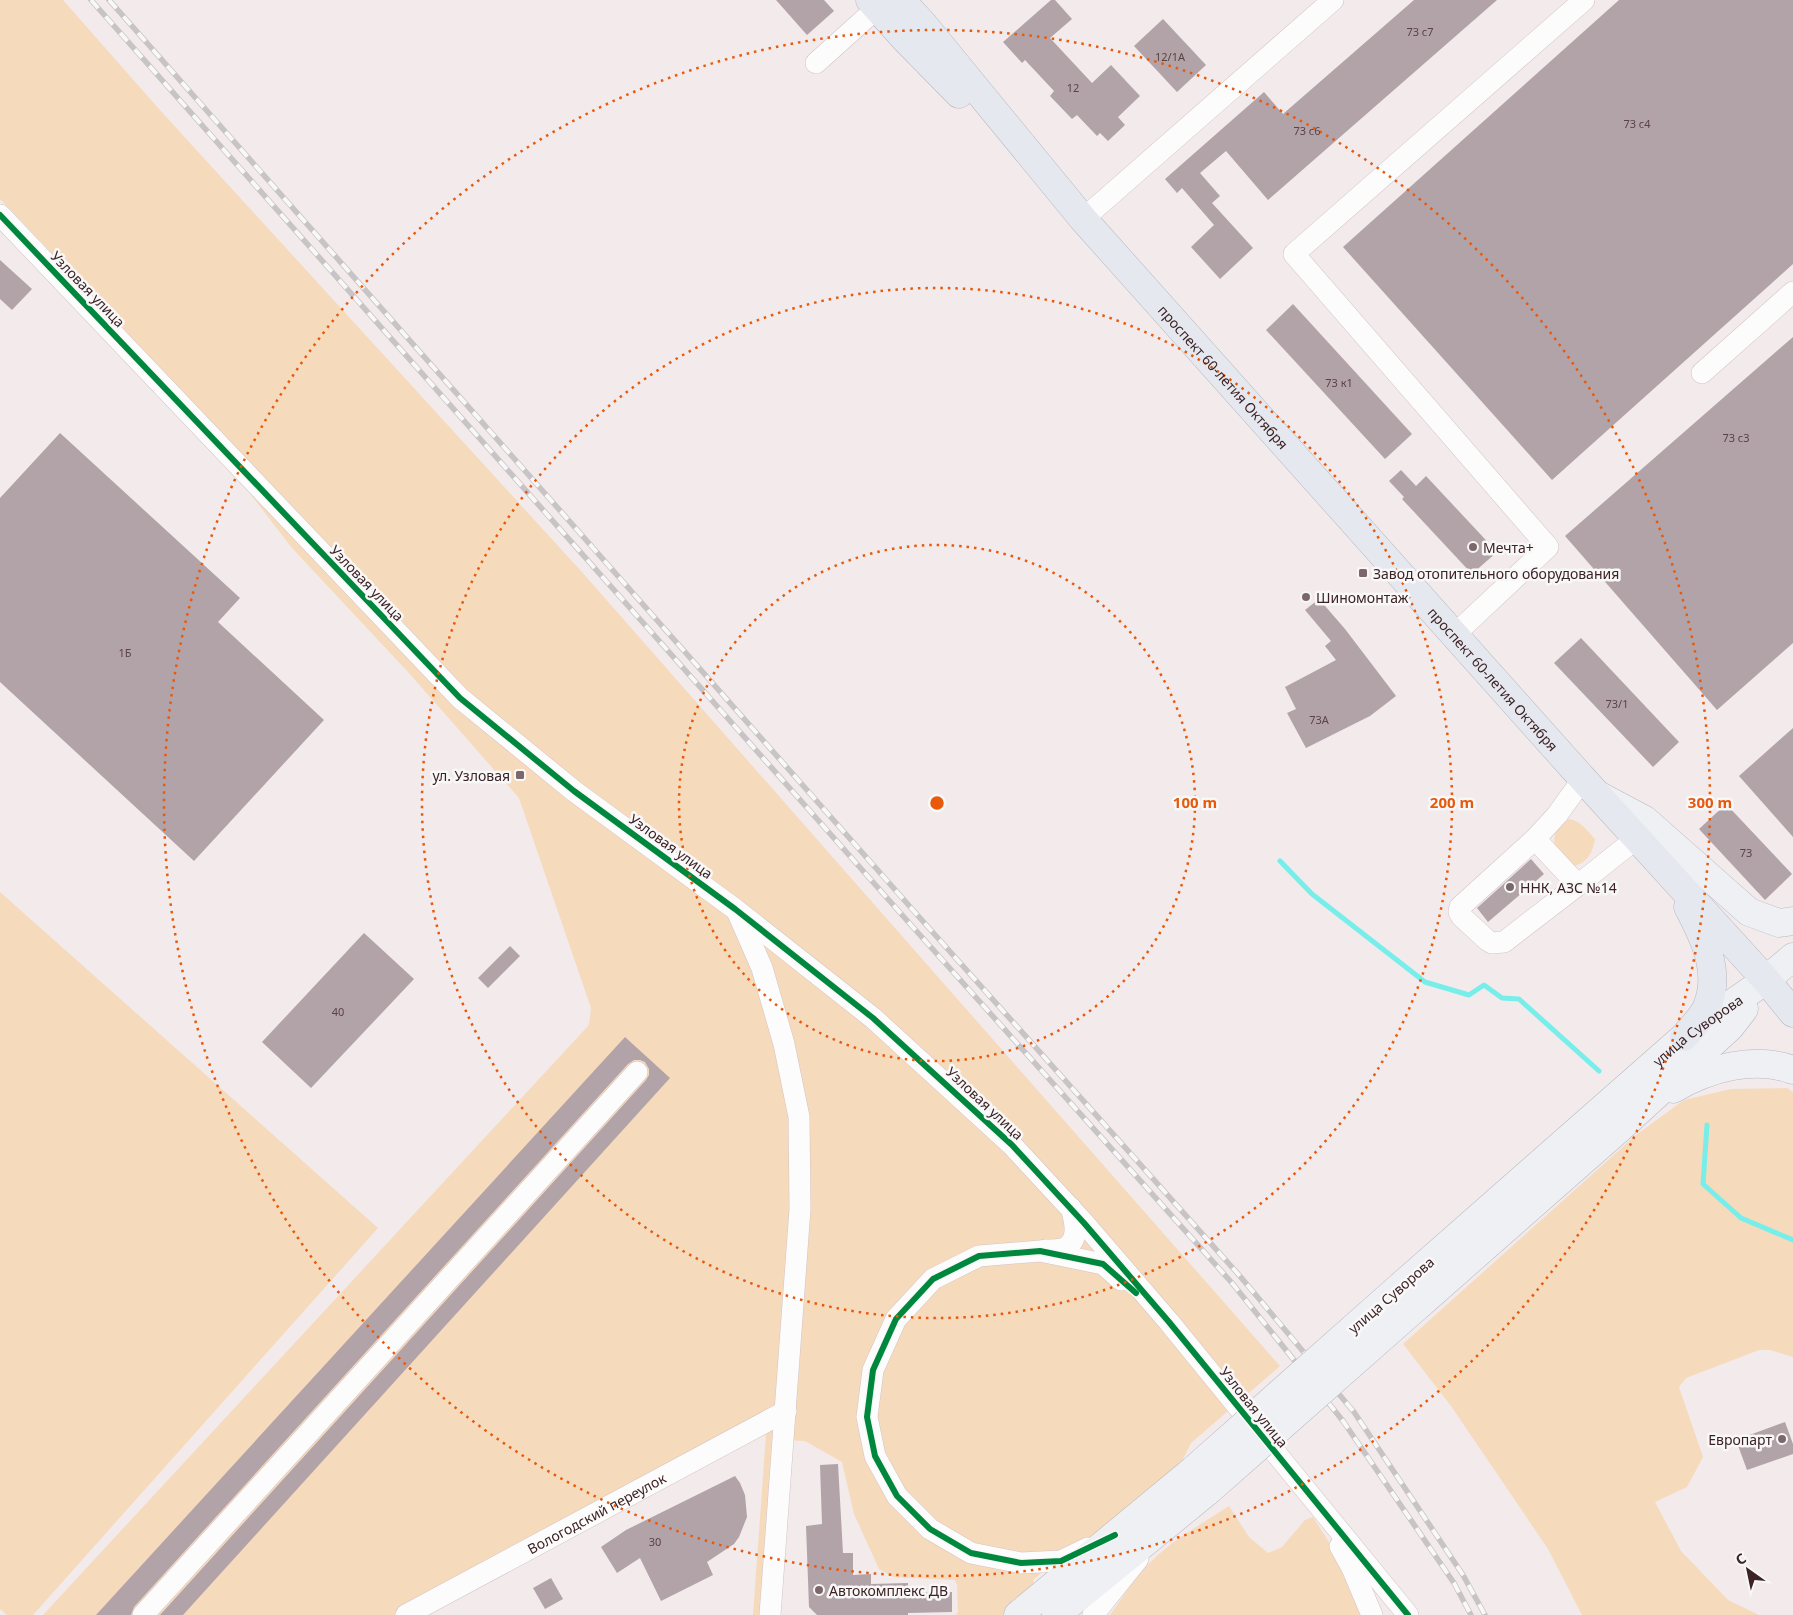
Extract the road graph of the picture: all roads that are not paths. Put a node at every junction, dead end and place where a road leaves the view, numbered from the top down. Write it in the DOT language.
graph roads {
  1 [pos="1333,0"];
  2 [pos="1584,0"];
  3 [pos="882,3"];
  4 [pos="816,63"];
  5 [pos="0,215"];
  6 [pos="1083,219"];
  7 [pos="1793,292"];
  8 [pos="1702,373"];
  9 [pos="1454,635"];
  10 [pos="1590,787"];
  11 [pos="1636,838"];
  12 [pos="1536,839"];
  13 [pos="1669,873"];
  14 [pos="1578,885"];
  15 [pos="736,909"];
  16 [pos="1793,921"];
  17 [pos="1793,957"];
  18 [pos="1766,980"];
  19 [pos="1793,1005"];
  20 [pos="1793,1013"];
  21 [pos="1684,1037"];
  22 [pos="1793,1070"];
  23 [pos="637,1072"];
  24 [pos="1621,1127"];
  25 [pos="1070,1208"];
  26 [pos="1040,1251"];
  27 [pos="1412,1294"];
  28 [pos="1170,1322"];
  29 [pos="786,1412"];
  30 [pos="1199,1481"];
  31 [pos="1317,1504"];
  32 [pos="1115,1535"];
  33 [pos="143,1615"];
  34 [pos="406,1615"];
  35 [pos="770,1615"];
  36 [pos="1018,1615"];
  37 [pos="1056,1615"];
  38 [pos="1093,1615"];
  39 [pos="1372,1615"];
  40 [pos="1408,1615"];
  1 -- 6 [label="street"];
  2 -- 9 [label="street"];
  3 -- 4 [label="street"];
  3 -- 6 [label="highway, проспект 60-летия Октября"];
  5 -- 15 [label="street, Узловая улица"];
  6 -- 9 [label="highway, проспект 60-летия Октября"];
  7 -- 8 [label="street"];
  9 -- 10 [label="highway, проспект 60-летия Октября"];
  10 -- 11 [label="highway, проспект 60-летия Октября"];
  10 -- 12 [label="street"];
  10 -- 16 [label="main road"];
  11 -- 13 [label="highway, проспект 60-летия Октября"];
  11 -- 14 [label="street"];
  12 -- 14 [label="street"];
  12 -- 14 [label="street"];
  13 -- 18 [label="highway, проспект 60-летия Октября"];
  13 -- 21 [label="highway"];
  15 -- 25 [label="street, Узловая улица"];
  15 -- 29 [label="street"];
  17 -- 18 [label="main road, улица Суворова"];
  18 -- 19 [label="highway"];
  18 -- 20 [label="highway"];
  18 -- 21 [label="main road, улица Суворова"];
  18 -- 24 [label="main road, улица Суворова"];
  21 -- 27 [label="main road, улица Суворова"];
  22 -- 24 [label="main road"];
  23 -- 33 [label="street"];
  24 -- 27 [label="main road, улица Суворова"];
  25 -- 26 [label="street"];
  25 -- 28 [label="street, Узловая улица"];
  26 -- 28 [label="street"];
  26 -- 32 [label="street"];
  27 -- 30 [label="main road, улица Суворова, bridge"];
  28 -- 31 [label="street, Узловая улица"];
  29 -- 34 [label="street, Вологодский переулок"];
  29 -- 35 [label="street"];
  30 -- 32 [label="main road, улица Суворова"];
  30 -- 37 [label="main road, улица Суворова"];
  30 -- 38 [label="street"];
  31 -- 39 [label="street"];
  31 -- 40 [label="street"];
  32 -- 36 [label="main road, улица Суворова"];
}
